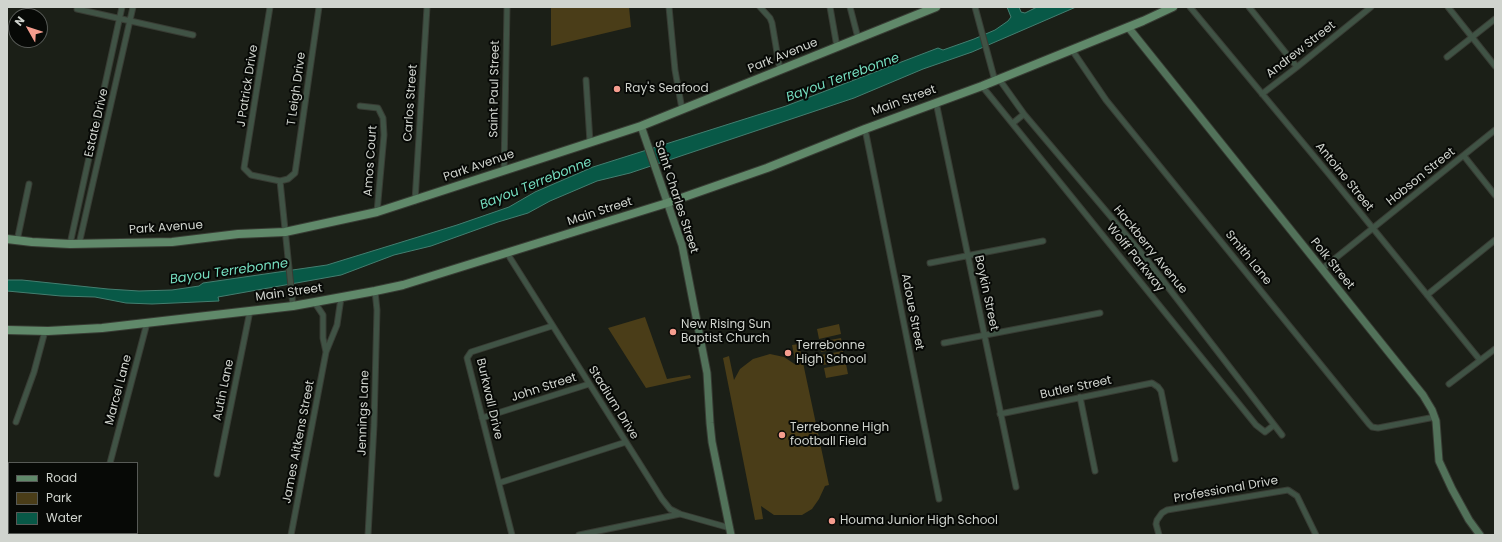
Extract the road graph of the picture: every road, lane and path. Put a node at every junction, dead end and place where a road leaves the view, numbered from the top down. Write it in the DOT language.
graph roads {
  1 [pos="122,7"];
  2 [pos="133,7"];
  3 [pos="270,7"];
  4 [pos="319,7"];
  5 [pos="427,7"];
  6 [pos="507,7"];
  7 [pos="669,7"];
  8 [pos="760,7"];
  9 [pos="830,7"];
  10 [pos="850,7"];
  11 [pos="975,7"];
  12 [pos="1173,7"];
  13 [pos="1190,7"];
  14 [pos="1249,7"];
  15 [pos="1371,7"];
  16 [pos="1448,7"];
  17 [pos="933,8"];
  18 [pos="77,9"];
  19 [pos="119,19"];
  20 [pos="1495,19"];
  21 [pos="130,21"];
  22 [pos="1128,27"];
  23 [pos="193,35"];
  24 [pos="1472,37"];
  25 [pos="858,38"];
  26 [pos="838,46"];
  27 [pos="1072,50"];
  28 [pos="1447,57"];
  29 [pos="1495,66"];
  30 [pos="1297,67"];
  31 [pos="780,70"];
  32 [pos="586,80"];
  33 [pos="997,80"];
  34 [pos="982,86"];
  35 [pos="1262,94"];
  36 [pos="936,102"];
  37 [pos="360,106"];
  38 [pos="682,109"];
  39 [pos="1024,114"];
  40 [pos="1012,123"];
  41 [pos="641,126"];
  42 [pos="865,128"];
  43 [pos="1495,130"];
  44 [pos="590,142"];
  45 [pos="1464,156"];
  46 [pos="504,171"];
  47 [pos="280,181"];
  48 [pos="29,184"];
  49 [pos="1495,195"];
  50 [pos="415,201"];
  51 [pos="667,203"];
  52 [pos="377,212"];
  53 [pos="1373,228"];
  54 [pos="285,232"];
  55 [pos="7,240"];
  56 [pos="1495,240"];
  57 [pos="17,241"];
  58 [pos="1043,241"];
  59 [pos="70,244"];
  60 [pos="79,244"];
  61 [pos="507,253"];
  62 [pos="968,256"];
  63 [pos="930,263"];
  64 [pos="1322,269"];
  65 [pos="375,291"];
  66 [pos="1427,295"];
  67 [pos="341,298"];
  68 [pos="315,303"];
  69 [pos="293,306"];
  70 [pos="250,311"];
  71 [pos="1100,313"];
  72 [pos="147,323"];
  73 [pos="552,326"];
  74 [pos="7,330"];
  75 [pos="45,331"];
  76 [pos="984,335"];
  77 [pos="944,343"];
  78 [pos="1495,348"];
  79 [pos="326,352"];
  80 [pos="1480,360"];
  81 [pos="589,384"];
  82 [pos="1450,384"];
  83 [pos="1080,398"];
  84 [pos="1000,414"];
  85 [pos="1435,417"];
  86 [pos="482,418"];
  87 [pos="16,422"];
  88 [pos="1274,425"];
  89 [pos="1282,435"];
  90 [pos="626,442"];
  91 [pos="1174,458"];
  92 [pos="110,462"];
  93 [pos="1095,471"];
  94 [pos="217,474"];
  95 [pos="499,483"];
  96 [pos="1016,487"];
  97 [pos="939,499"];
  98 [pos="680,514"];
  99 [pos="730,532"];
  100 [pos="291,535"];
  101 [pos="368,535"];
  102 [pos="512,535"];
  103 [pos="579,535"];
  104 [pos="1160,535"];
  105 [pos="1316,535"];
  106 [pos="1480,535"];
  1 -- 19 [label="street, Estate Drive"];
  2 -- 21 [label="street, Estate Drive"];
  3 -- 47 [label="street, J Patrick Drive"];
  4 -- 47 [label="street, T Leigh Drive"];
  5 -- 50 [label="street, Carlos Street"];
  6 -- 46 [label="street, Saint Paul Street"];
  7 -- 38 [label="street"];
  8 -- 31 [label="street"];
  9 -- 26 [label="street"];
  10 -- 25 [label="street"];
  11 -- 33 [label="street, Hackberry Avenue"];
  12 -- 22 [label="main road, Main Street"];
  13 -- 35 [label="street, Antoine Street"];
  14 -- 30 [label="street"];
  15 -- 30 [label="street, Andrew Street"];
  16 -- 24 [label="street"];
  17 -- 25 [label="main road, Park Avenue"];
  18 -- 19 [label="street"];
  19 -- 21 [label="street"];
  19 -- 59 [label="street, Estate Drive"];
  20 -- 24 [label="street"];
  21 -- 23 [label="street"];
  21 -- 60 [label="street, Estate Drive"];
  22 -- 27 [label="main road, Main Street"];
  22 -- 64 [label="street, Polk Street"];
  24 -- 28 [label="street"];
  24 -- 29 [label="street"];
  25 -- 26 [label="main road, Park Avenue"];
  26 -- 31 [label="main road, Park Avenue"];
  27 -- 33 [label="main road, Main Street"];
  27 -- 85 [label="street, Smith Lane"];
  30 -- 35 [label="street, Andrew Street"];
  31 -- 38 [label="main road, Park Avenue"];
  32 -- 44 [label="street"];
  33 -- 34 [label="main road, Main Street"];
  33 -- 39 [label="street, Hackberry Avenue"];
  34 -- 36 [label="main road, Main Street"];
  34 -- 40 [label="street, Wolff Parkway"];
  35 -- 53 [label="street, Antoine Street"];
  36 -- 42 [label="main road, Main Street"];
  36 -- 62 [label="street, Boykin Street"];
  37 -- 52 [label="street, Amos Court"];
  38 -- 41 [label="main road, Park Avenue"];
  39 -- 40 [label="street"];
  39 -- 88 [label="street, Hackberry Avenue"];
  40 -- 88 [label="street, Wolff Parkway"];
  41 -- 44 [label="main road, Park Avenue"];
  41 -- 51 [label="street, Saint Charles Street"];
  42 -- 51 [label="main road, Main Street"];
  42 -- 97 [label="street, Adoue Street"];
  43 -- 45 [label="street, Hobson Street"];
  44 -- 46 [label="main road, Park Avenue"];
  45 -- 49 [label="street"];
  45 -- 53 [label="street, Hobson Street"];
  46 -- 50 [label="main road, Park Avenue"];
  47 -- 54 [label="street"];
  48 -- 57 [label="street"];
  50 -- 52 [label="main road, Park Avenue"];
  51 -- 61 [label="main road, Main Street"];
  51 -- 99 [label="street, Saint Charles Street"];
  52 -- 54 [label="main road, Park Avenue"];
  53 -- 64 [label="street, Hobson Street"];
  53 -- 66 [label="street, Antoine Street"];
  54 -- 60 [label="main road, Park Avenue"];
  54 -- 69 [label="street"];
  55 -- 57 [label="main road, Park Avenue"];
  56 -- 66 [label="street"];
  57 -- 59 [label="main road, Park Avenue"];
  58 -- 62 [label="street"];
  59 -- 60 [label="main road, Park Avenue"];
  61 -- 65 [label="main road, Main Street"];
  61 -- 73 [label="street, Stadium Drive"];
  62 -- 63 [label="street"];
  62 -- 76 [label="street, Boykin Street"];
  64 -- 85 [label="street, Polk Street"];
  65 -- 67 [label="main road, Main Street"];
  65 -- 101 [label="street, Jennings Lane"];
  66 -- 80 [label="street, Antoine Street"];
  67 -- 68 [label="main road, Main Street"];
  67 -- 79 [label="street, James Aitkens Street"];
  68 -- 69 [label="main road, Main Street"];
  68 -- 79 [label="street, James Aitkens Street"];
  69 -- 70 [label="main road, Main Street"];
  70 -- 72 [label="main road, Main Street"];
  70 -- 94 [label="street, Autin Lane"];
  71 -- 76 [label="street"];
  72 -- 75 [label="main road, Main Street"];
  72 -- 92 [label="street, Marcel Lane"];
  73 -- 81 [label="street, Stadium Drive"];
  73 -- 86 [label="street, Burkwall Drive"];
  74 -- 75 [label="main road, Main Street"];
  75 -- 87 [label="street"];
  76 -- 77 [label="street"];
  76 -- 84 [label="street, Boykin Street"];
  78 -- 80 [label="street"];
  79 -- 100 [label="street, James Aitkens Street"];
  80 -- 82 [label="street"];
  81 -- 86 [label="street, John Street"];
  81 -- 90 [label="street, Stadium Drive"];
  83 -- 84 [label="street, Butler Street"];
  83 -- 91 [label="street, Butler Street"];
  83 -- 93 [label="street"];
  84 -- 96 [label="street, Boykin Street"];
  85 -- 106 [label="street, Polk Street"];
  86 -- 95 [label="street, Burkwall Drive"];
  88 -- 89 [label="street, Hackberry Avenue"];
  90 -- 95 [label="street"];
  90 -- 98 [label="street, Stadium Drive"];
  95 -- 102 [label="street, Burkwall Drive"];
  98 -- 99 [label="street, Stadium Drive"];
  98 -- 103 [label="street"];
  104 -- 105 [label="street, Professional Drive"];
}
